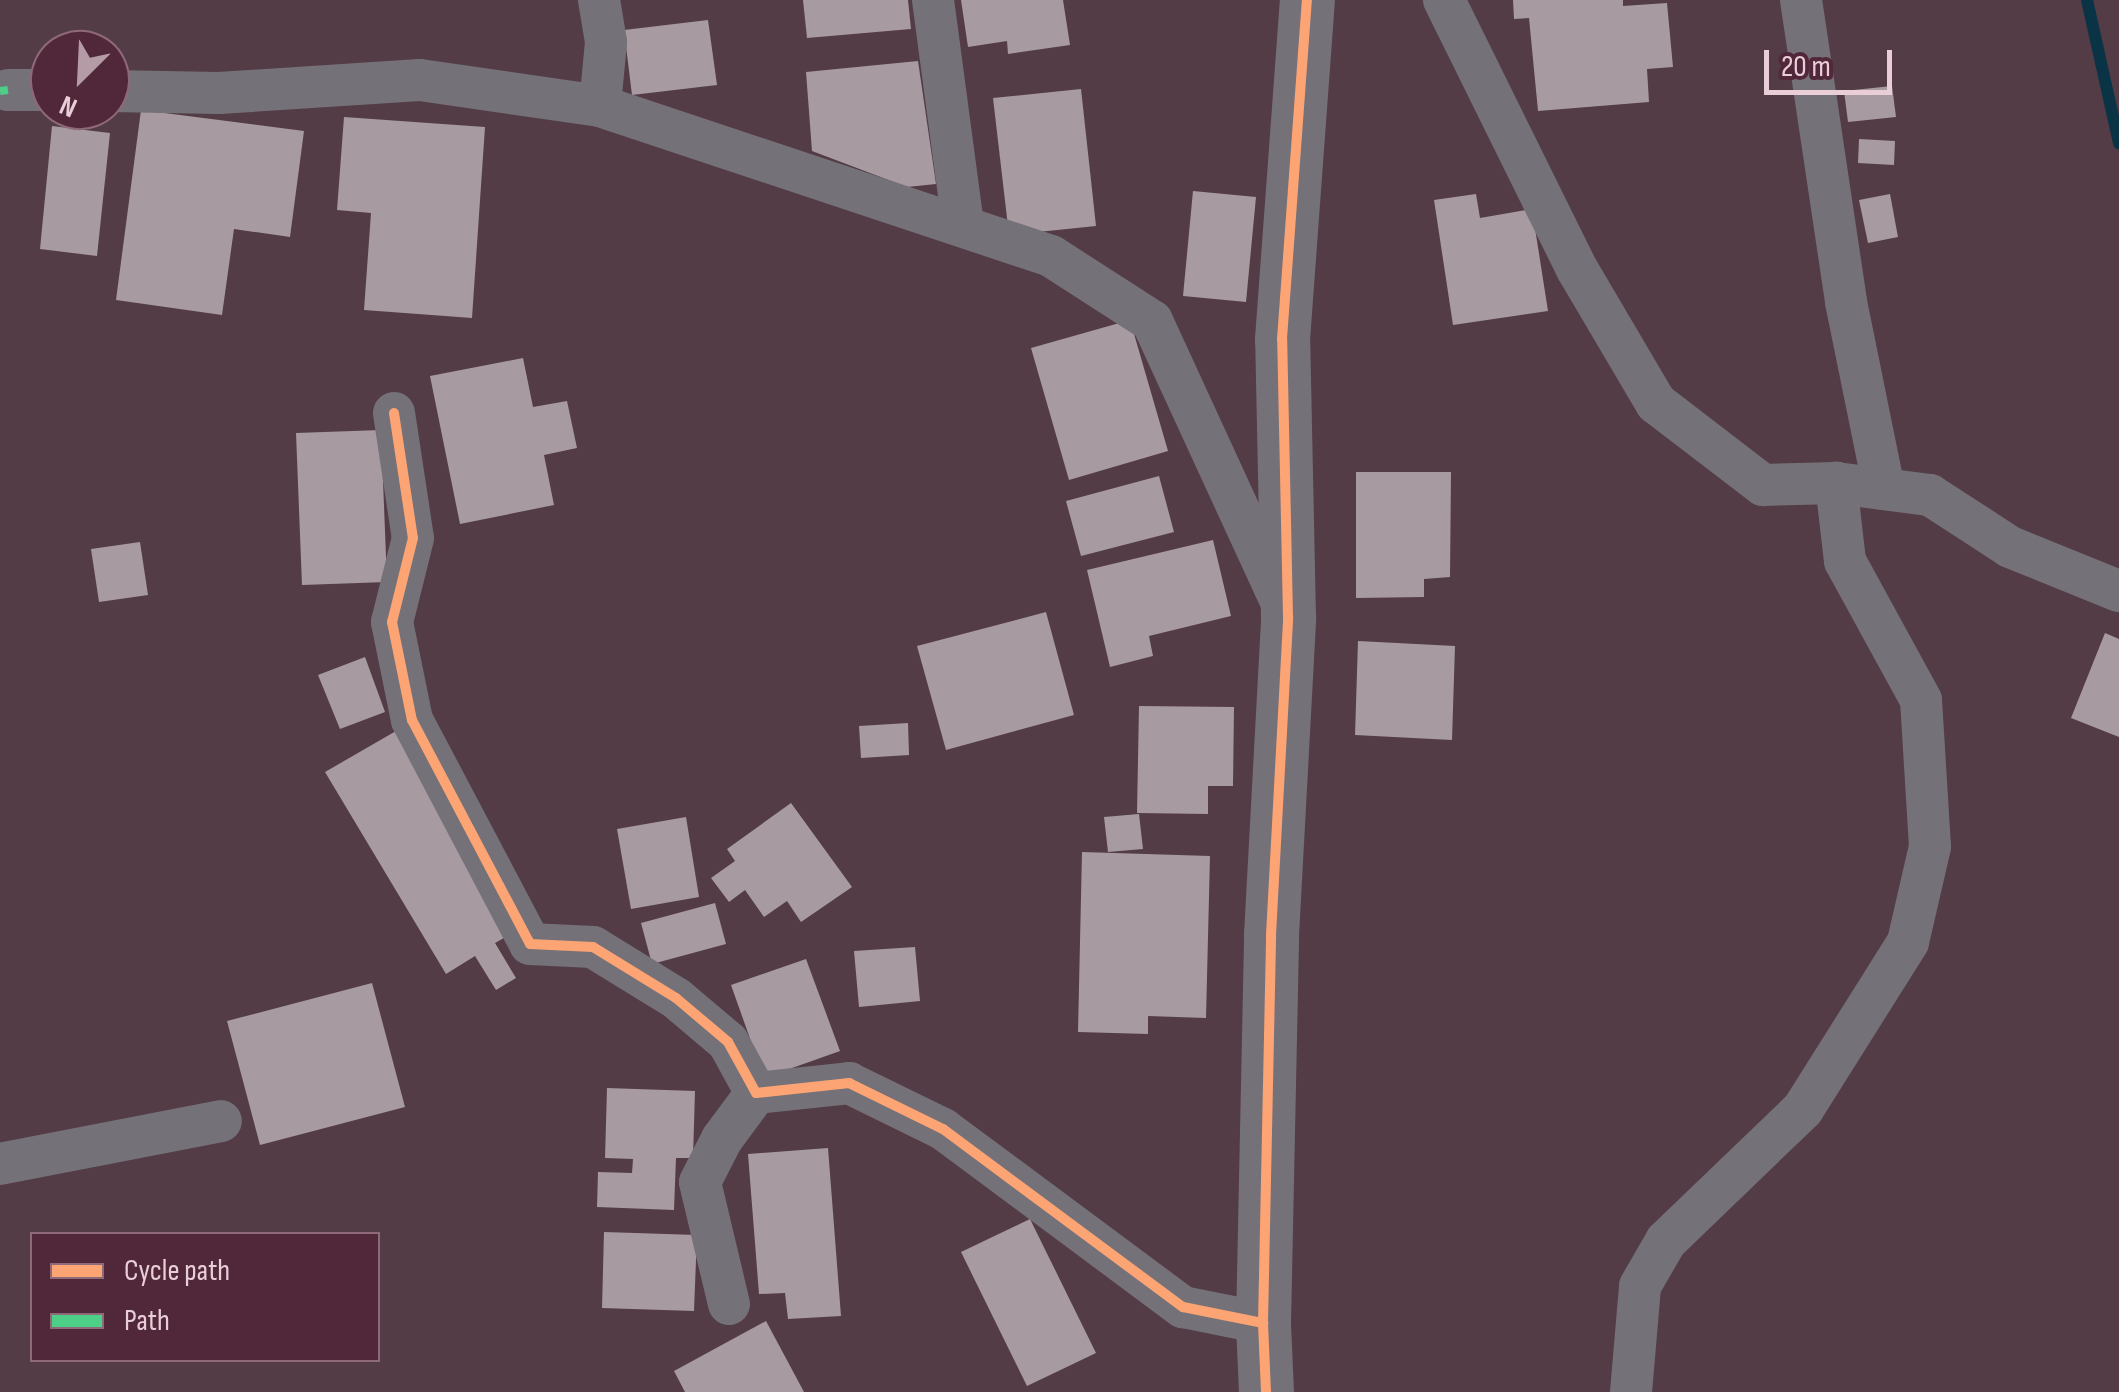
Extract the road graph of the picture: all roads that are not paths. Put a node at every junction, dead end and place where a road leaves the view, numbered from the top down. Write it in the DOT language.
graph roads {
  1 [pos="600,0"];
  2 [pos="932,0"];
  3 [pos="1307,0"];
  4 [pos="1444,0"];
  5 [pos="1801,0"];
  6 [pos="8,90"];
  7 [pos="30,90"];
  8 [pos="130,91"];
  9 [pos="600,106"];
  10 [pos="963,225"];
  11 [pos="394,413"];
  12 [pos="1836,483"];
  13 [pos="1884,489"];
  14 [pos="2119,591"];
  15 [pos="1288,617"];
  16 [pos="756,1092"];
  17 [pos="221,1121"];
  18 [pos="0,1164"];
  19 [pos="729,1304"];
  20 [pos="1262,1323"];
  21 [pos="1266,1392"];
  22 [pos="1631,1392"];
  1 -- 9 [label="street"];
  2 -- 10 [label="street"];
  3 -- 15 [label="street"];
  4 -- 12 [label="street"];
  5 -- 13 [label="street"];
  6 -- 7 [label="street"];
  8 -- 9 [label="street"];
  9 -- 10 [label="street"];
  10 -- 15 [label="street"];
  11 -- 16 [label="street"];
  12 -- 13 [label="street"];
  12 -- 22 [label="street"];
  13 -- 14 [label="street"];
  15 -- 20 [label="street"];
  16 -- 19 [label="street"];
  16 -- 20 [label="street"];
  17 -- 18 [label="street"];
  20 -- 21 [label="street"];
}
